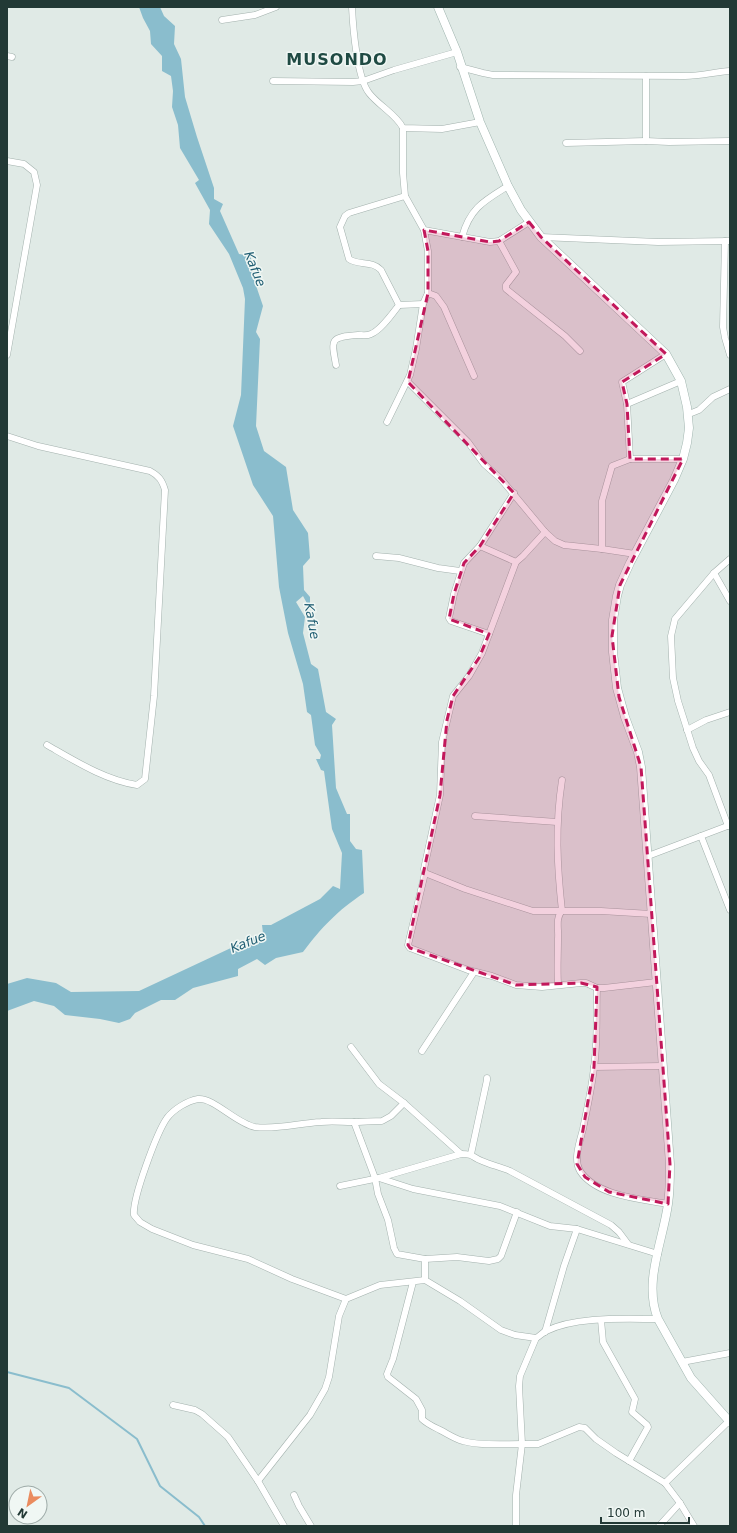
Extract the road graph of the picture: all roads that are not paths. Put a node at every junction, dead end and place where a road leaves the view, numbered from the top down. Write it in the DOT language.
graph roads {
  1 [pos="276,7"];
  2 [pos="352,7"];
  3 [pos="438,7"];
  4 [pos="222,20"];
  5 [pos="457,52"];
  6 [pos="460,67"];
  7 [pos="730,72"];
  8 [pos="646,76"];
  9 [pos="273,81"];
  10 [pos="363,81"];
  11 [pos="480,122"];
  12 [pos="404,128"];
  13 [pos="646,141"];
  14 [pos="730,141"];
  15 [pos="566,143"];
  16 [pos="7,161"];
  17 [pos="508,186"];
  18 [pos="405,196"];
  19 [pos="529,222"];
  20 [pos="424,230"];
  21 [pos="462,237"];
  22 [pos="541,237"];
  23 [pos="499,241"];
  24 [pos="728,241"];
  25 [pos="428,293"];
  26 [pos="423,304"];
  27 [pos="398,305"];
  28 [pos="580,351"];
  29 [pos="666,354"];
  30 [pos="7,355"];
  31 [pos="730,355"];
  32 [pos="336,365"];
  33 [pos="474,376"];
  34 [pos="408,382"];
  35 [pos="681,382"];
  36 [pos="730,389"];
  37 [pos="627,404"];
  38 [pos="688,416"];
  39 [pos="387,422"];
  40 [pos="7,436"];
  41 [pos="630,459"];
  42 [pos="683,459"];
  43 [pos="514,493"];
  44 [pos="545,532"];
  45 [pos="480,546"];
  46 [pos="602,548"];
  47 [pos="636,554"];
  48 [pos="376,556"];
  49 [pos="730,559"];
  50 [pos="516,562"];
  51 [pos="460,571"];
  52 [pos="714,573"];
  53 [pos="730,601"];
  54 [pos="489,634"];
  55 [pos="730,712"];
  56 [pos="687,730"];
  57 [pos="47,745"];
  58 [pos="562,780"];
  59 [pos="475,816"];
  60 [pos="557,822"];
  61 [pos="729,825"];
  62 [pos="701,836"];
  63 [pos="648,856"];
  64 [pos="425,873"];
  65 [pos="730,910"];
  66 [pos="562,911"];
  67 [pos="651,914"];
  68 [pos="474,972"];
  69 [pos="656,982"];
  70 [pos="558,984"];
  71 [pos="597,988"];
  72 [pos="351,1047"];
  73 [pos="422,1051"];
  74 [pos="662,1066"];
  75 [pos="594,1067"];
  76 [pos="487,1078"];
  77 [pos="404,1103"];
  78 [pos="354,1122"];
  79 [pos="461,1154"];
  80 [pos="471,1154"];
  81 [pos="377,1178"];
  82 [pos="340,1186"];
  83 [pos="668,1204"];
  84 [pos="516,1212"];
  85 [pos="577,1229"];
  86 [pos="628,1244"];
  87 [pos="658,1254"];
  88 [pos="425,1259"];
  89 [pos="425,1280"];
  90 [pos="413,1282"];
  91 [pos="346,1299"];
  92 [pos="658,1318"];
  93 [pos="601,1320"];
  94 [pos="545,1332"];
  95 [pos="536,1338"];
  96 [pos="730,1353"];
  97 [pos="682,1362"];
  98 [pos="173,1405"];
  99 [pos="730,1422"];
  100 [pos="522,1444"];
  101 [pos="629,1461"];
  102 [pos="258,1481"];
  103 [pos="665,1483"];
  104 [pos="294,1495"];
  105 [pos="680,1503"];
  106 [pos="284,1526"];
  107 [pos="311,1526"];
  108 [pos="516,1526"];
  109 [pos="658,1526"];
  110 [pos="694,1526"];
  1 -- 4 [label="street"];
  2 -- 10 [label="street"];
  3 -- 5 [label="street"];
  5 -- 6 [label="street"];
  5 -- 10 [label="street"];
  6 -- 8 [label="street"];
  6 -- 11 [label="street"];
  7 -- 8 [label="street"];
  8 -- 13 [label="street"];
  9 -- 10 [label="street"];
  10 -- 12 [label="street"];
  11 -- 12 [label="street"];
  11 -- 17 [label="street"];
  12 -- 18 [label="street"];
  13 -- 14 [label="street"];
  13 -- 15 [label="street"];
  16 -- 30 [label="street"];
  17 -- 19 [label="street"];
  17 -- 21 [label="street"];
  18 -- 20 [label="street"];
  18 -- 27 [label="street"];
  19 -- 22 [label="street"];
  19 -- 23 [label="street"];
  20 -- 21 [label="street"];
  20 -- 25 [label="street"];
  21 -- 23 [label="street"];
  22 -- 24 [label="street"];
  22 -- 29 [label="street"];
  23 -- 28 [label="street"];
  24 -- 31 [label="street"];
  25 -- 26 [label="street"];
  25 -- 33 [label="street"];
  26 -- 27 [label="street"];
  26 -- 34 [label="street"];
  27 -- 32 [label="street"];
  29 -- 35 [label="street"];
  29 -- 37 [label="street"];
  34 -- 39 [label="street"];
  34 -- 43 [label="street"];
  35 -- 37 [label="street"];
  35 -- 38 [label="street"];
  36 -- 38 [label="street"];
  37 -- 41 [label="street"];
  38 -- 42 [label="street"];
  40 -- 57 [label="street"];
  41 -- 42 [label="street"];
  41 -- 46 [label="street"];
  42 -- 47 [label="street"];
  43 -- 44 [label="street"];
  43 -- 45 [label="street"];
  44 -- 46 [label="street"];
  44 -- 50 [label="street"];
  45 -- 50 [label="street"];
  45 -- 51 [label="street"];
  46 -- 47 [label="street"];
  47 -- 63 [label="street"];
  48 -- 51 [label="street"];
  49 -- 52 [label="street"];
  50 -- 54 [label="street"];
  51 -- 54 [label="street"];
  52 -- 53 [label="street"];
  52 -- 56 [label="street"];
  54 -- 64 [label="street"];
  55 -- 56 [label="street"];
  56 -- 61 [label="street"];
  58 -- 60 [label="street"];
  59 -- 60 [label="street"];
  60 -- 66 [label="street"];
  61 -- 62 [label="street"];
  62 -- 63 [label="street"];
  62 -- 65 [label="street"];
  63 -- 67 [label="street"];
  64 -- 66 [label="street"];
  64 -- 68 [label="street"];
  66 -- 67 [label="street"];
  66 -- 70 [label="street"];
  67 -- 69 [label="street"];
  68 -- 70 [label="street"];
  68 -- 73 [label="street"];
  69 -- 71 [label="street"];
  69 -- 74 [label="street"];
  70 -- 71 [label="street"];
  71 -- 75 [label="street"];
  72 -- 77 [label="street"];
  74 -- 75 [label="street"];
  74 -- 83 [label="street"];
  75 -- 83 [label="street"];
  76 -- 80 [label="street"];
  77 -- 78 [label="street"];
  77 -- 79 [label="street"];
  78 -- 81 [label="street"];
  78 -- 91 [label="street"];
  79 -- 80 [label="street"];
  79 -- 81 [label="street"];
  80 -- 86 [label="street"];
  81 -- 82 [label="street"];
  81 -- 84 [label="street"];
  81 -- 88 [label="street"];
  83 -- 87 [label="street"];
  84 -- 85 [label="street"];
  84 -- 88 [label="street"];
  85 -- 86 [label="street"];
  85 -- 94 [label="street"];
  86 -- 87 [label="street"];
  87 -- 92 [label="street"];
  88 -- 89 [label="street"];
  89 -- 90 [label="street"];
  89 -- 95 [label="street"];
  90 -- 91 [label="street"];
  90 -- 100 [label="street"];
  91 -- 102 [label="street"];
  92 -- 93 [label="street"];
  92 -- 97 [label="street"];
  93 -- 94 [label="street"];
  93 -- 101 [label="street"];
  94 -- 95 [label="street"];
  95 -- 100 [label="street"];
  96 -- 97 [label="street"];
  97 -- 99 [label="street"];
  98 -- 102 [label="street"];
  99 -- 103 [label="street"];
  100 -- 101 [label="street"];
  100 -- 108 [label="street"];
  101 -- 103 [label="street"];
  102 -- 106 [label="street"];
  103 -- 105 [label="street"];
  104 -- 107 [label="street"];
  105 -- 109 [label="street"];
  105 -- 110 [label="street"];
}
